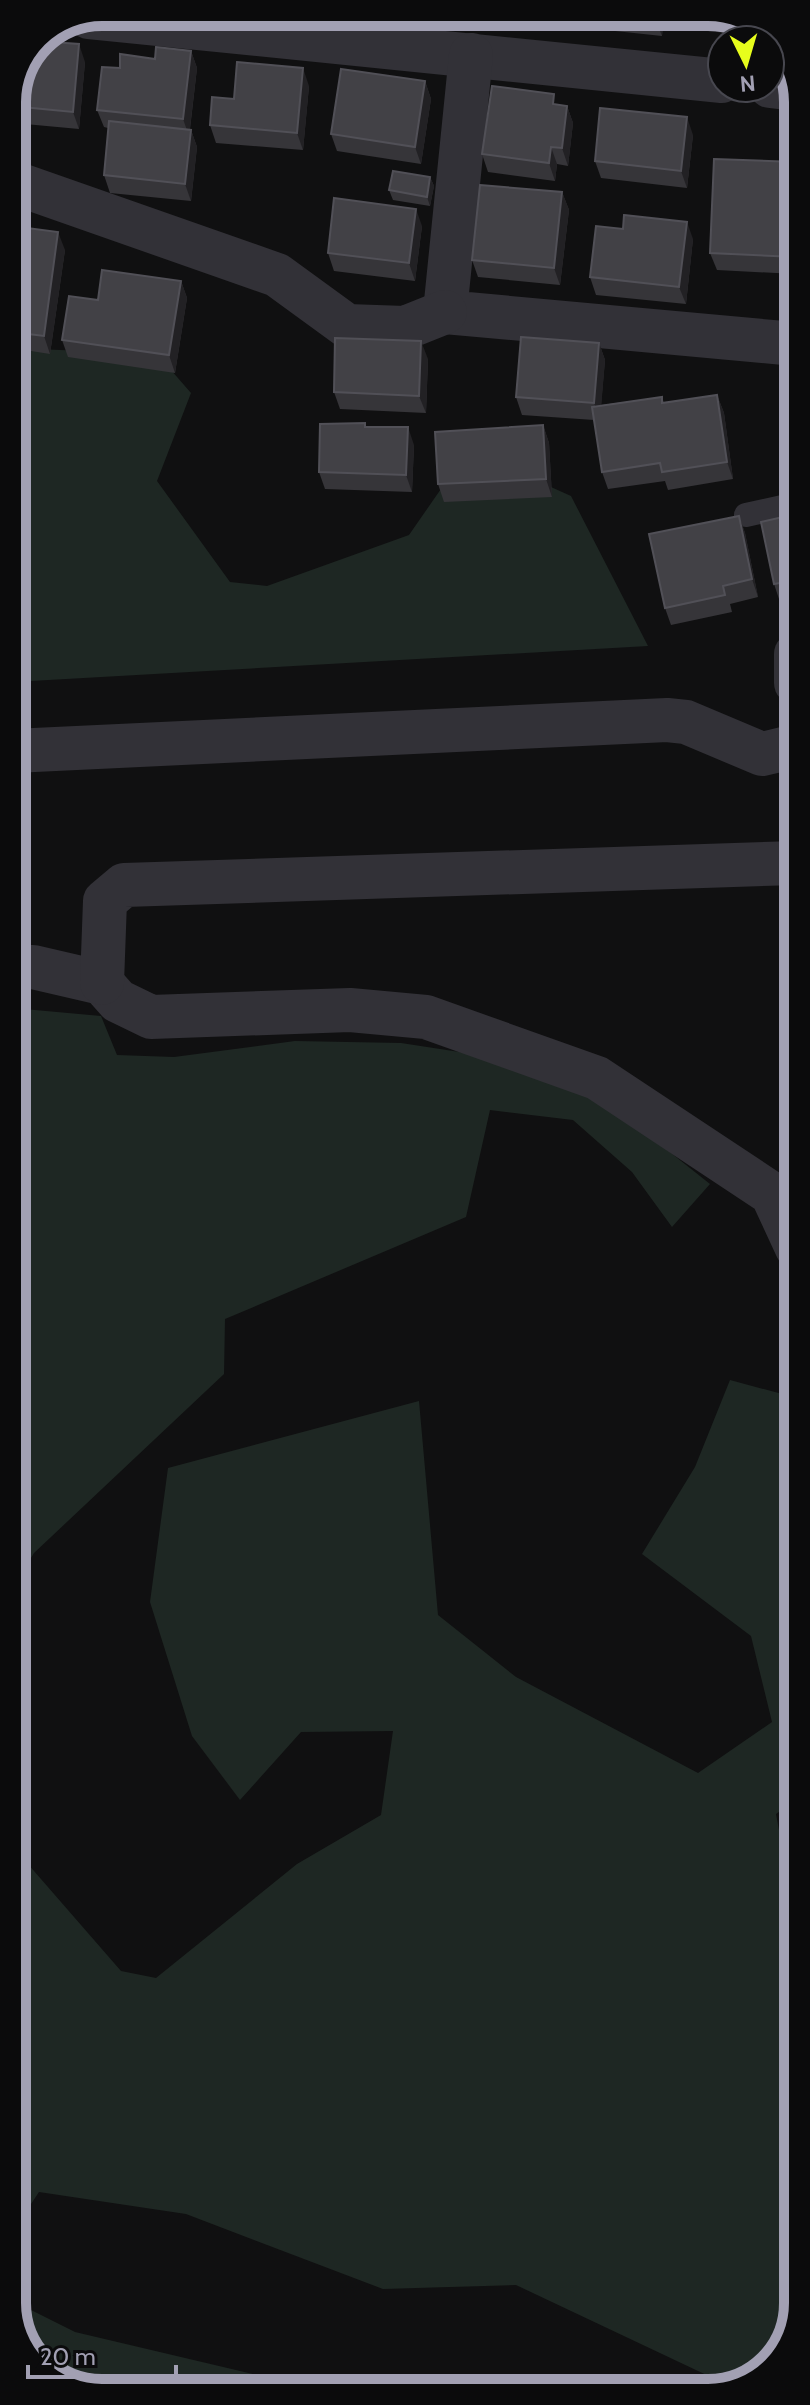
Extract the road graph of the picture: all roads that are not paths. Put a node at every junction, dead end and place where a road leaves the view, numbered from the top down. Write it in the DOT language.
graph roads {
  1 [pos="179,26"];
  2 [pos="471,55"];
  3 [pos="706,79"];
  4 [pos="26,187"];
  5 [pos="445,312"];
  6 [pos="784,343"];
  7 [pos="784,507"];
  8 [pos="746,515"];
  9 [pos="784,749"];
  10 [pos="26,750"];
  11 [pos="784,863"];
  12 [pos="26,967"];
  13 [pos="102,983"];
  14 [pos="784,1220"];
  1 -- 2 [label="street"];
  2 -- 3 [label="street"];
  2 -- 5 [label="street"];
  4 -- 5 [label="street"];
  5 -- 6 [label="street"];
  7 -- 8 [label="lane"];
  9 -- 10 [label="street"];
  11 -- 13 [label="street"];
  12 -- 13 [label="street"];
  13 -- 14 [label="street"];
}
